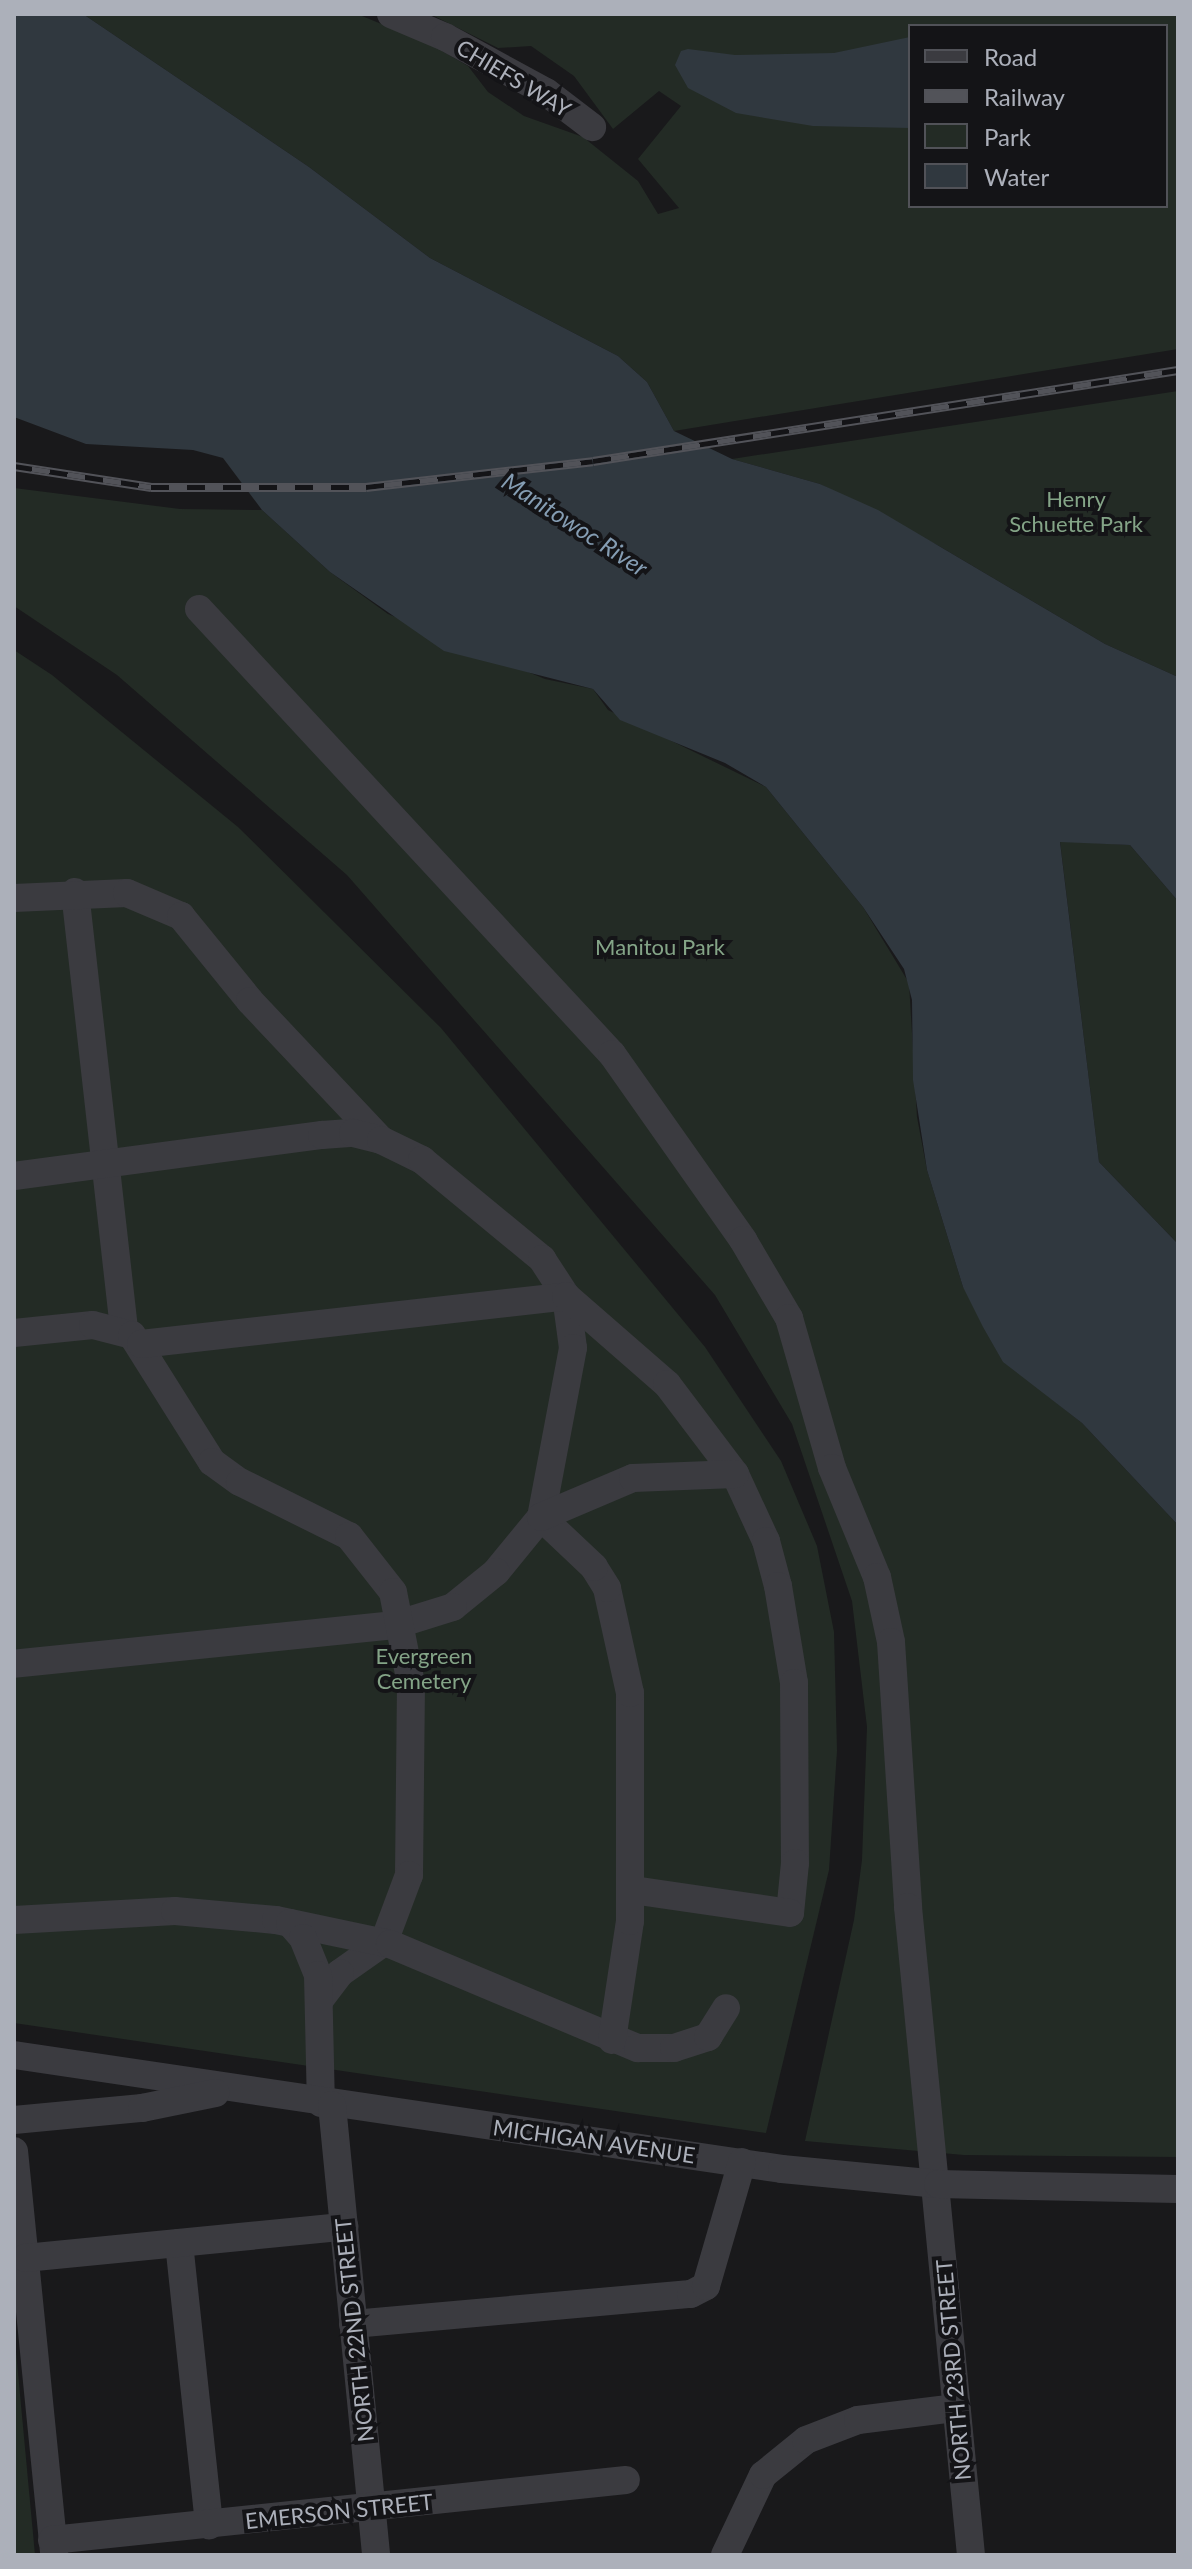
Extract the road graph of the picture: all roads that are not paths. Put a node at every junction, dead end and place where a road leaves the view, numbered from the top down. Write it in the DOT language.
graph roads {
  1 [pos="391,14"];
  2 [pos="592,127"];
  3 [pos="199,609"];
  4 [pos="75,892"];
  5 [pos="14,898"];
  6 [pos="381,1140"];
  7 [pos="106,1164"];
  8 [pos="14,1176"];
  9 [pos="566,1296"];
  10 [pos="14,1333"];
  11 [pos="132,1337"];
  12 [pos="735,1474"];
  13 [pos="541,1517"];
  14 [pos="403,1623"];
  15 [pos="14,1664"];
  16 [pos="632,1890"];
  17 [pos="14,1920"];
  18 [pos="290,1923"];
  19 [pos="384,1942"];
  20 [pos="320,2000"];
  21 [pos="726,2008"];
  22 [pos="612,2040"];
  23 [pos="14,2055"];
  24 [pos="233,2089"];
  25 [pos="327,2104"];
  26 [pos="14,2120"];
  27 [pos="14,2151"];
  28 [pos="742,2162"];
  29 [pos="938,2184"];
  30 [pos="1178,2189"];
  31 [pos="344,2227"];
  32 [pos="179,2243"];
  33 [pos="25,2258"];
  34 [pos="353,2324"];
  35 [pos="956,2408"];
  36 [pos="626,2480"];
  37 [pos="372,2508"];
  38 [pos="209,2525"];
  39 [pos="53,2548"];
  40 [pos="376,2555"];
  41 [pos="725,2555"];
  42 [pos="971,2555"];
  1 -- 2 [label="street, CHIEFS WAY"];
  3 -- 29 [label="street, NORTH 23RD STREET"];
  4 -- 5 [label="street"];
  4 -- 6 [label="street"];
  4 -- 7 [label="street"];
  6 -- 7 [label="street"];
  6 -- 9 [label="street"];
  7 -- 8 [label="street"];
  7 -- 11 [label="street"];
  9 -- 11 [label="street"];
  9 -- 12 [label="street"];
  9 -- 13 [label="street"];
  10 -- 11 [label="street"];
  11 -- 14 [label="street"];
  12 -- 13 [label="street"];
  12 -- 16 [label="street"];
  13 -- 14 [label="street"];
  13 -- 16 [label="street"];
  14 -- 15 [label="street"];
  14 -- 19 [label="street"];
  16 -- 22 [label="street"];
  17 -- 18 [label="street"];
  18 -- 19 [label="street"];
  18 -- 20 [label="street, NORTH 22ND STREET"];
  19 -- 20 [label="street"];
  19 -- 22 [label="street"];
  20 -- 25 [label="street, NORTH 22ND STREET"];
  21 -- 22 [label="street"];
  23 -- 24 [label="street, MICHIGAN AVENUE"];
  24 -- 25 [label="street, MICHIGAN AVENUE"];
  24 -- 26 [label="street"];
  25 -- 28 [label="street, MICHIGAN AVENUE"];
  25 -- 31 [label="street, NORTH 22ND STREET"];
  27 -- 33 [label="street"];
  28 -- 29 [label="street, MICHIGAN AVENUE"];
  28 -- 34 [label="street"];
  29 -- 30 [label="street, MICHIGAN AVENUE"];
  29 -- 35 [label="street, NORTH 23RD STREET"];
  31 -- 32 [label="street"];
  31 -- 34 [label="street, NORTH 22ND STREET"];
  32 -- 33 [label="street"];
  32 -- 38 [label="street"];
  33 -- 39 [label="street"];
  34 -- 37 [label="street, NORTH 22ND STREET"];
  35 -- 41 [label="street"];
  35 -- 42 [label="street, NORTH 23RD STREET"];
  36 -- 37 [label="street, EMERSON STREET"];
  37 -- 38 [label="street, EMERSON STREET"];
  37 -- 40 [label="street, NORTH 22ND STREET"];
  38 -- 39 [label="street, EMERSON STREET"];
}
